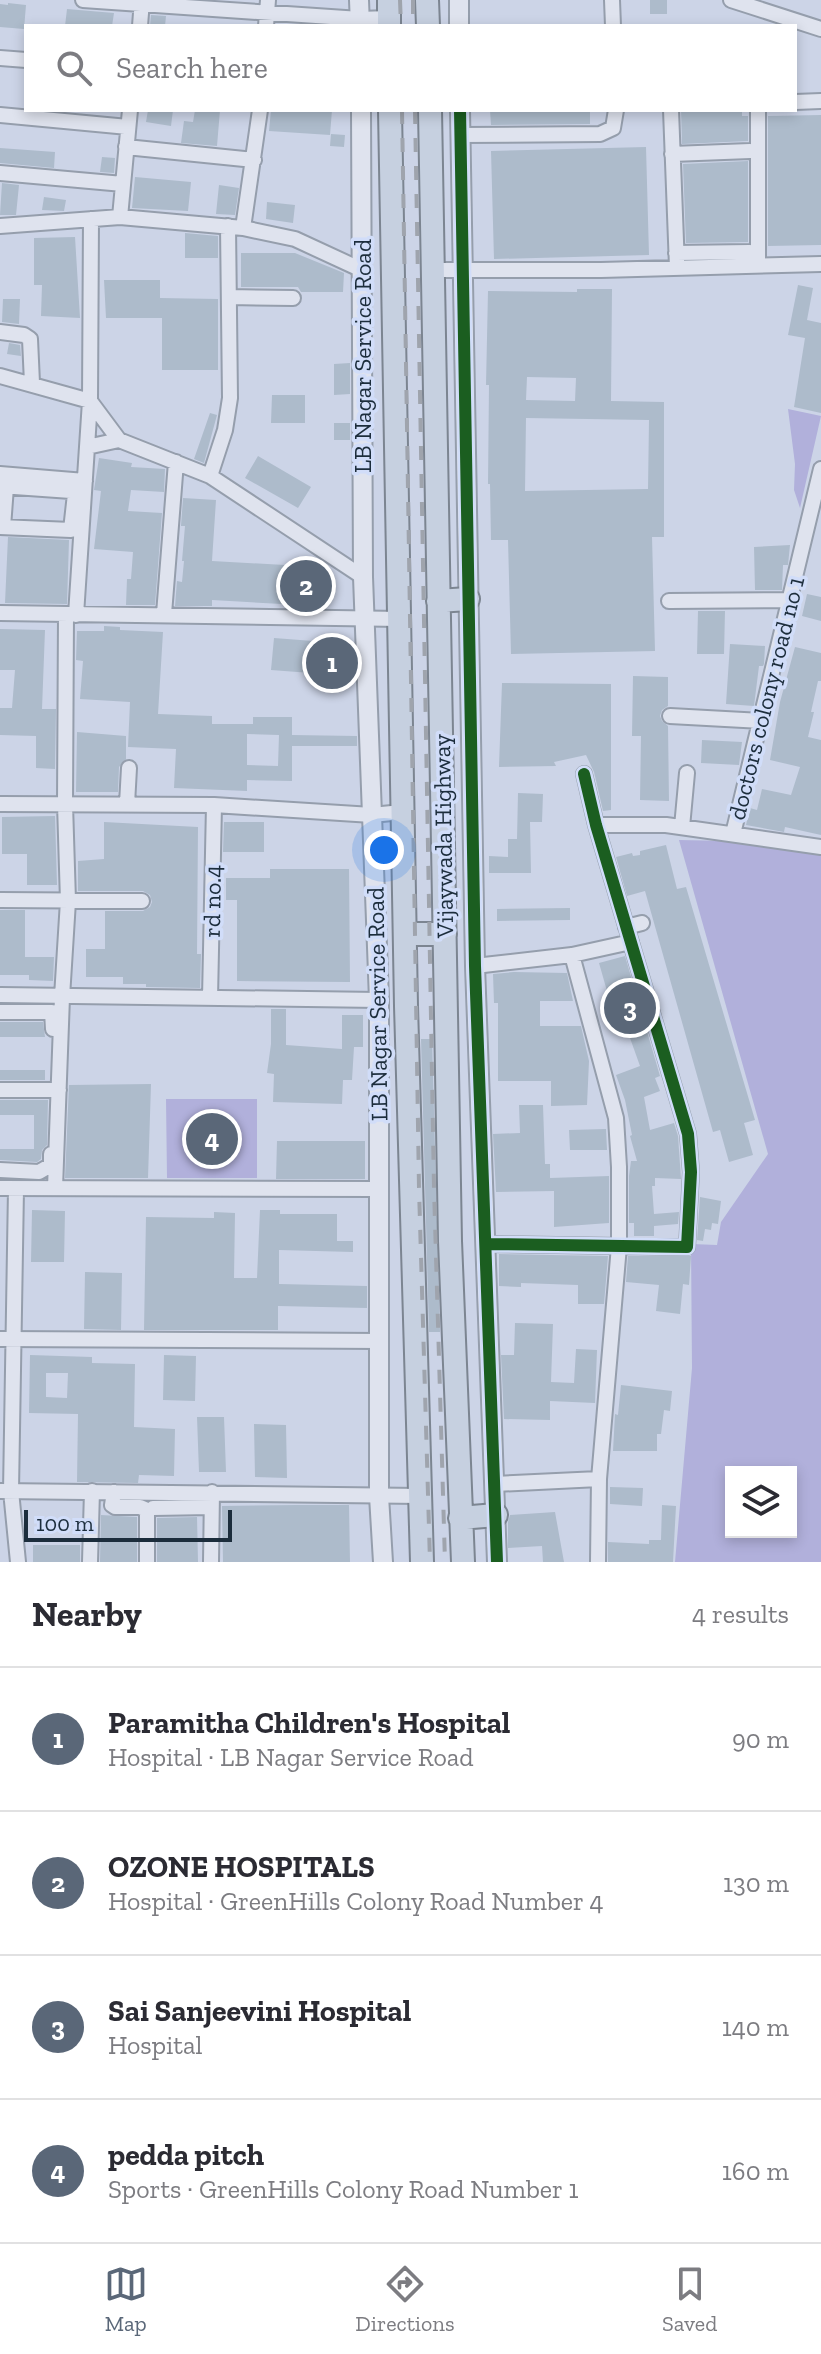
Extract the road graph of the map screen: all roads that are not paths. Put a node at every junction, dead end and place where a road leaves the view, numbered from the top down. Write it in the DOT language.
graph roads {
  1 [pos="83,0"];
  2 [pos="427,0"];
  3 [pos="459,0"];
  4 [pos="612,0"];
  5 [pos="731,0"];
  6 [pos="142,3"];
  7 [pos="267,13"];
  8 [pos="360,15"];
  9 [pos="389,15"];
  10 [pos="140,24"];
  11 [pos="428,24"];
  12 [pos="459,24"];
  13 [pos="613,24"];
  14 [pos="821,29"];
  15 [pos="0,58"];
  16 [pos="24,60"];
  17 [pos="821,101"];
  18 [pos="797,102"];
  19 [pos="130,112"];
  20 [pos="260,112"];
  21 [pos="361,112"];
  22 [pos="390,112"];
  23 [pos="430,112"];
  24 [pos="460,112"];
  25 [pos="616,112"];
  26 [pos="671,112"];
  27 [pos="750,112"];
  28 [pos="758,112"];
  29 [pos="0,115"];
  30 [pos="128,127"];
  31 [pos="461,135"];
  32 [pos="126,147"];
  33 [pos="750,151"];
  34 [pos="672,154"];
  35 [pos="254,160"];
  36 [pos="0,173"];
  37 [pos="123,184"];
  38 [pos="120,217"];
  39 [pos="91,219"];
  40 [pos="0,226"];
  41 [pos="235,227"];
  42 [pos="676,260"];
  43 [pos="753,261"];
  44 [pos="821,264"];
  45 [pos="362,270"];
  46 [pos="435,270"];
  47 [pos="463,271"];
  48 [pos="229,297"];
  49 [pos="293,298"];
  50 [pos="0,332"];
  51 [pos="0,376"];
  52 [pos="32,383"];
  53 [pos="90,401"];
  54 [pos="119,440"];
  55 [pos="87,447"];
  56 [pos="176,462"];
  57 [pos="821,469"];
  58 [pos="210,476"];
  59 [pos="85,481"];
  60 [pos="2,482"];
  61 [pos="3,507"];
  62 [pos="815,524"];
  63 [pos="1,527"];
  64 [pos="363,577"];
  65 [pos="468,599"];
  66 [pos="790,600"];
  67 [pos="438,601"];
  68 [pos="669,601"];
  69 [pos="0,613"];
  70 [pos="164,614"];
  71 [pos="71,615"];
  72 [pos="366,619"];
  73 [pos="400,619"];
  74 [pos="670,716"];
  75 [pos="762,721"];
  76 [pos="129,768"];
  77 [pos="687,773"];
  78 [pos="584,774"];
  79 [pos="0,804"];
  80 [pos="65,804"];
  81 [pos="127,804"];
  82 [pos="214,805"];
  83 [pos="402,812"];
  84 [pos="372,815"];
  85 [pos="596,825"];
  86 [pos="682,827"];
  87 [pos="733,834"];
  88 [pos="821,847"];
  89 [pos="0,900"];
  90 [pos="68,901"];
  91 [pos="142,901"];
  92 [pos="634,931"];
  93 [pos="405,934"];
  94 [pos="445,934"];
  95 [pos="572,955"];
  96 [pos="475,966"];
  97 [pos="663,994"];
  98 [pos="0,995"];
  99 [pos="62,997"];
  100 [pos="210,998"];
  101 [pos="648,999"];
  102 [pos="379,1000"];
  103 [pos="0,1012"];
  104 [pos="0,1090"];
  105 [pos="55,1090"];
  106 [pos="0,1170"];
  107 [pos="0,1188"];
  108 [pos="55,1188"];
  109 [pos="16,1189"];
  110 [pos="379,1189"];
  111 [pos="486,1244"];
  112 [pos="619,1246"];
  113 [pos="6,1339"];
  114 [pos="381,1341"];
  115 [pos="599,1479"];
  116 [pos="495,1484"];
  117 [pos="6,1491"];
  118 [pos="92,1491"];
  119 [pos="114,1492"];
  120 [pos="153,1492"];
  121 [pos="379,1496"];
  122 [pos="420,1496"];
  123 [pos="212,1499"];
  124 [pos="153,1508"];
  125 [pos="496,1515"];
  126 [pos="460,1518"];
  127 [pos="18,1562"];
  128 [pos="90,1562"];
  129 [pos="150,1562"];
  130 [pos="211,1562"];
  131 [pos="383,1562"];
  132 [pos="422,1562"];
  133 [pos="463,1562"];
  134 [pos="497,1562"];
  135 [pos="598,1562"];
  1 -- 6 [label="street"];
  2 -- 11 [label="highway"];
  3 -- 12 [label="street"];
  4 -- 13 [label="street"];
  5 -- 14 [label="street"];
  6 -- 7 [label="street"];
  6 -- 10 [label="street"];
  7 -- 8 [label="street"];
  8 -- 9 [label="street"];
  15 -- 16 [label="street"];
  17 -- 18 [label="street"];
  19 -- 30 [label="street"];
  20 -- 35 [label="street"];
  21 -- 45 [label="street, LB Nagar Service Road"];
  22 -- 73 [label="highway, Vijaywada Highway"];
  23 -- 46 [label="highway, Vijaywada Highway"];
  24 -- 31 [label="street"];
  25 -- 31 [label="street"];
  26 -- 34 [label="street"];
  27 -- 33 [label="street"];
  28 -- 43 [label="street"];
  29 -- 30 [label="street"];
  30 -- 32 [label="street"];
  31 -- 47 [label="street"];
  32 -- 35 [label="street"];
  32 -- 37 [label="street"];
  33 -- 34 [label="street"];
  33 -- 43 [label="street"];
  34 -- 42 [label="street"];
  35 -- 41 [label="street"];
  36 -- 37 [label="street"];
  37 -- 38 [label="street"];
  38 -- 39 [label="street"];
  38 -- 41 [label="street"];
  39 -- 40 [label="street"];
  39 -- 53 [label="street"];
  41 -- 45 [label="street"];
  41 -- 48 [label="street"];
  42 -- 43 [label="street"];
  42 -- 47 [label="street"];
  43 -- 44 [label="street"];
  45 -- 64 [label="street, LB Nagar Service Road"];
  46 -- 47 [label="street"];
  46 -- 67 [label="highway, Vijaywada Highway"];
  47 -- 65 [label="street"];
  48 -- 49 [label="street"];
  48 -- 58 [label="street"];
  50 -- 52 [label="street"];
  51 -- 52 [label="street"];
  52 -- 53 [label="street"];
  53 -- 54 [label="street"];
  53 -- 55 [label="street"];
  54 -- 55 [label="street"];
  54 -- 56 [label="street"];
  55 -- 59 [label="street"];
  56 -- 58 [label="street"];
  56 -- 70 [label="street"];
  57 -- 62 [label="street, doctors colony road no 1"];
  58 -- 64 [label="street"];
  59 -- 60 [label="street"];
  59 -- 71 [label="street"];
  60 -- 61 [label="street"];
  60 -- 63 [label="street"];
  61 -- 63 [label="street"];
  62 -- 66 [label="street, doctors colony road no 1"];
  64 -- 72 [label="street, LB Nagar Service Road"];
  65 -- 67 [label="highway"];
  65 -- 96 [label="street"];
  66 -- 68 [label="street"];
  66 -- 75 [label="street, doctors colony road no 1"];
  67 -- 94 [label="highway, Vijaywada Highway"];
  69 -- 71 [label="street"];
  70 -- 71 [label="street"];
  70 -- 72 [label="street"];
  71 -- 80 [label="street"];
  72 -- 73 [label="street"];
  72 -- 84 [label="street, LB Nagar Service Road"];
  73 -- 83 [label="highway, Vijaywada Highway"];
  74 -- 75 [label="street"];
  75 -- 87 [label="street, doctors colony road no 1"];
  76 -- 81 [label="street"];
  77 -- 86 [label="street"];
  78 -- 85 [label="street"];
  79 -- 80 [label="street"];
  80 -- 81 [label="street"];
  80 -- 90 [label="street"];
  81 -- 82 [label="street"];
  82 -- 84 [label="street"];
  82 -- 100 [label="street, rd no.4"];
  83 -- 84 [label="street"];
  83 -- 93 [label="highway, Vijaywada Highway"];
  84 -- 102 [label="street, LB Nagar Service Road"];
  85 -- 86 [label="street"];
  85 -- 92 [label="street"];
  86 -- 87 [label="street"];
  87 -- 88 [label="street"];
  89 -- 90 [label="street"];
  90 -- 91 [label="street"];
  90 -- 99 [label="street"];
  92 -- 95 [label="street"];
  92 -- 101 [label="street"];
  93 -- 94 [label="highway"];
  93 -- 122 [label="highway, Vijaywada Highway"];
  94 -- 126 [label="highway, Vijaywada Highway"];
  95 -- 96 [label="street"];
  95 -- 112 [label="street"];
  96 -- 111 [label="street"];
  97 -- 101 [label="street"];
  98 -- 99 [label="street"];
  99 -- 100 [label="street"];
  99 -- 105 [label="street"];
  100 -- 102 [label="street"];
  101 -- 112 [label="street"];
  102 -- 110 [label="street, LB Nagar Service Road"];
  103 -- 105 [label="street"];
  104 -- 105 [label="street"];
  105 -- 106 [label="street"];
  105 -- 108 [label="street"];
  107 -- 109 [label="street"];
  108 -- 109 [label="street"];
  108 -- 110 [label="street"];
  109 -- 113 [label="street"];
  110 -- 114 [label="street, LB Nagar Service Road"];
  111 -- 112 [label="street"];
  111 -- 116 [label="street"];
  112 -- 115 [label="street"];
  113 -- 114 [label="street"];
  113 -- 117 [label="street"];
  114 -- 121 [label="street, LB Nagar Service Road"];
  115 -- 116 [label="street"];
  115 -- 135 [label="street"];
  116 -- 125 [label="street"];
  117 -- 118 [label="street"];
  117 -- 127 [label="street"];
  118 -- 119 [label="street"];
  118 -- 128 [label="street"];
  119 -- 120 [label="street"];
  119 -- 129 [label="street"];
  120 -- 123 [label="street"];
  120 -- 124 [label="street"];
  121 -- 122 [label="street"];
  121 -- 123 [label="street"];
  121 -- 131 [label="street, LB Nagar Service Road"];
  122 -- 132 [label="highway, Vijaywada Highway"];
  123 -- 124 [label="street"];
  123 -- 130 [label="street"];
  124 -- 129 [label="street"];
  125 -- 126 [label="highway"];
  125 -- 134 [label="street"];
  126 -- 133 [label="highway, Vijaywada Highway"];
}
